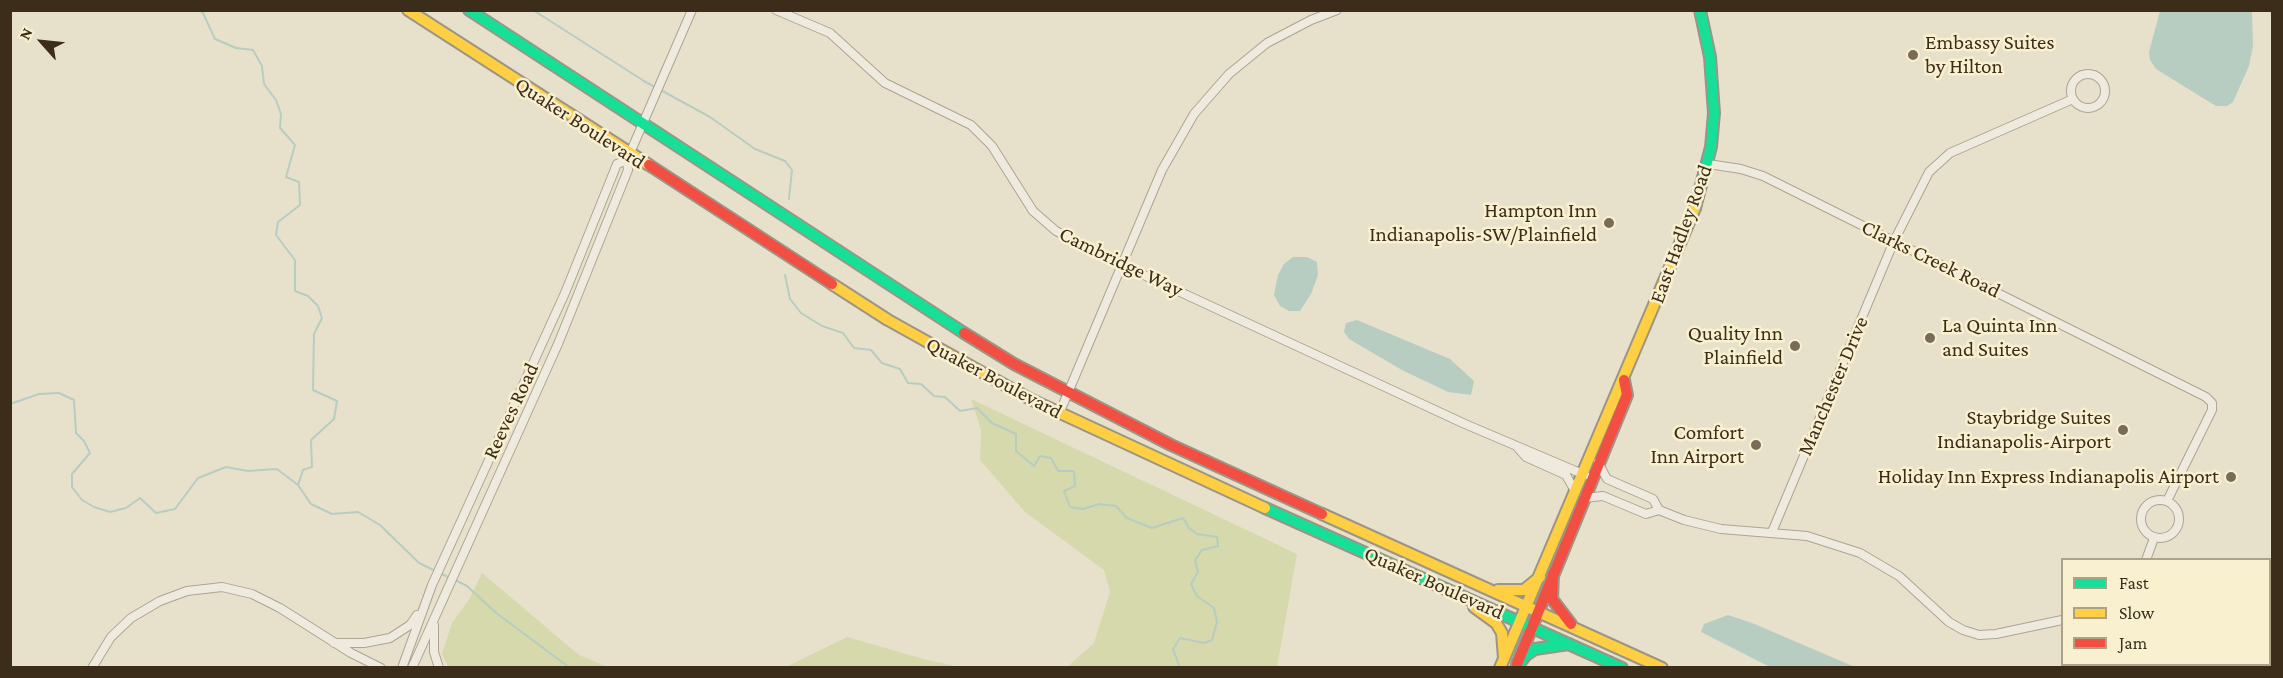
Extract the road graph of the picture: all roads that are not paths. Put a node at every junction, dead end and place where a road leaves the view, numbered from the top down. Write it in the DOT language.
graph roads {
  1 [pos="408,10"];
  2 [pos="469,10"];
  3 [pos="692,10"];
  4 [pos="776,10"];
  5 [pos="1337,10"];
  6 [pos="1701,10"];
  7 [pos="2073,99"];
  8 [pos="643,126"];
  9 [pos="628,158"];
  10 [pos="1708,165"];
  11 [pos="1894,241"];
  12 [pos="1122,265"];
  13 [pos="1624,380"];
  14 [pos="1068,393"];
  15 [pos="1059,414"];
  16 [pos="1518,448"];
  17 [pos="1598,462"];
  18 [pos="1586,476"];
  19 [pos="1580,494"];
  20 [pos="2167,501"];
  21 [pos="1659,510"];
  22 [pos="1772,532"];
  23 [pos="2154,538"];
  24 [pos="2147,558"];
  25 [pos="1553,574"];
  26 [pos="1540,577"];
  27 [pos="1490,590"];
  28 [pos="1451,591"];
  29 [pos="424,607"];
  30 [pos="1527,607"];
  31 [pos="1538,612"];
  32 [pos="2061,620"];
  33 [pos="1520,622"];
  34 [pos="434,624"];
  35 [pos="1532,627"];
  36 [pos="1576,629"];
  37 [pos="334,643"];
  38 [pos="1569,644"];
  39 [pos="1502,663"];
  40 [pos="92,668"];
  41 [pos="381,668"];
  42 [pos="402,668"];
  43 [pos="412,668"];
  44 [pos="439,668"];
  45 [pos="1515,668"];
  46 [pos="1622,668"];
  47 [pos="1662,668"];
  1 -- 9 [label="main road, Quaker Boulevard"];
  2 -- 8 [label="main road, Quaker Boulevard"];
  3 -- 8 [label="street, Reeves Road"];
  4 -- 12 [label="street, Cambridge Way"];
  5 -- 12 [label="street"];
  6 -- 10 [label="main road, East Hadley Road"];
  7 -- 7 [label="street"];
  7 -- 11 [label="street, Manchester Drive"];
  8 -- 9 [label="street, Reeves Road"];
  8 -- 14 [label="main road, Quaker Boulevard"];
  9 -- 15 [label="main road, Quaker Boulevard"];
  9 -- 29 [label="street, Reeves Road"];
  9 -- 34 [label="street, Reeves Road"];
  10 -- 11 [label="street, Clarks Creek Road"];
  10 -- 13 [label="main road, East Hadley Road"];
  11 -- 20 [label="street, Clarks Creek Road"];
  11 -- 22 [label="street, Manchester Drive"];
  12 -- 14 [label="street"];
  12 -- 16 [label="street, Cambridge Way"];
  13 -- 17 [label="main road, East Hadley Road"];
  13 -- 18 [label="main road, East Hadley Road"];
  14 -- 15 [label="street"];
  14 -- 27 [label="main road, Quaker Boulevard"];
  15 -- 28 [label="main road, Quaker Boulevard"];
  16 -- 18 [label="street, Cambridge Way"];
  16 -- 19 [label="street, Cambridge Way"];
  17 -- 18 [label="main road, East Hadley Road"];
  17 -- 21 [label="street"];
  18 -- 19 [label="main road, East Hadley Road"];
  19 -- 21 [label="street"];
  19 -- 25 [label="main road, East Hadley Road"];
  19 -- 26 [label="main road, East Hadley Road"];
  20 -- 23 [label="street"];
  20 -- 23 [label="street"];
  21 -- 22 [label="street"];
  22 -- 32 [label="street"];
  23 -- 24 [label="street"];
  25 -- 31 [label="main road, East Hadley Road"];
  25 -- 36 [label="main road"];
  26 -- 27 [label="main road"];
  26 -- 30 [label="main road, East Hadley Road"];
  27 -- 30 [label="main road, Quaker Boulevard"];
  28 -- 33 [label="main road, Quaker Boulevard"];
  28 -- 39 [label="main road"];
  29 -- 37 [label="street"];
  29 -- 42 [label="street, Reeves Road"];
  30 -- 31 [label="main road, Quaker Boulevard"];
  30 -- 33 [label="main road, East Hadley Road"];
  31 -- 35 [label="main road, East Hadley Road"];
  31 -- 36 [label="main road, Quaker Boulevard"];
  33 -- 35 [label="main road, Quaker Boulevard"];
  33 -- 39 [label="main road, East Hadley Road"];
  34 -- 43 [label="street, Reeves Road"];
  34 -- 44 [label="street"];
  35 -- 38 [label="main road, Quaker Boulevard"];
  35 -- 45 [label="main road, East Hadley Road"];
  36 -- 47 [label="main road, Quaker Boulevard"];
  37 -- 40 [label="street"];
  37 -- 41 [label="street"];
  38 -- 45 [label="main road"];
  38 -- 46 [label="main road, Quaker Boulevard"];
}
